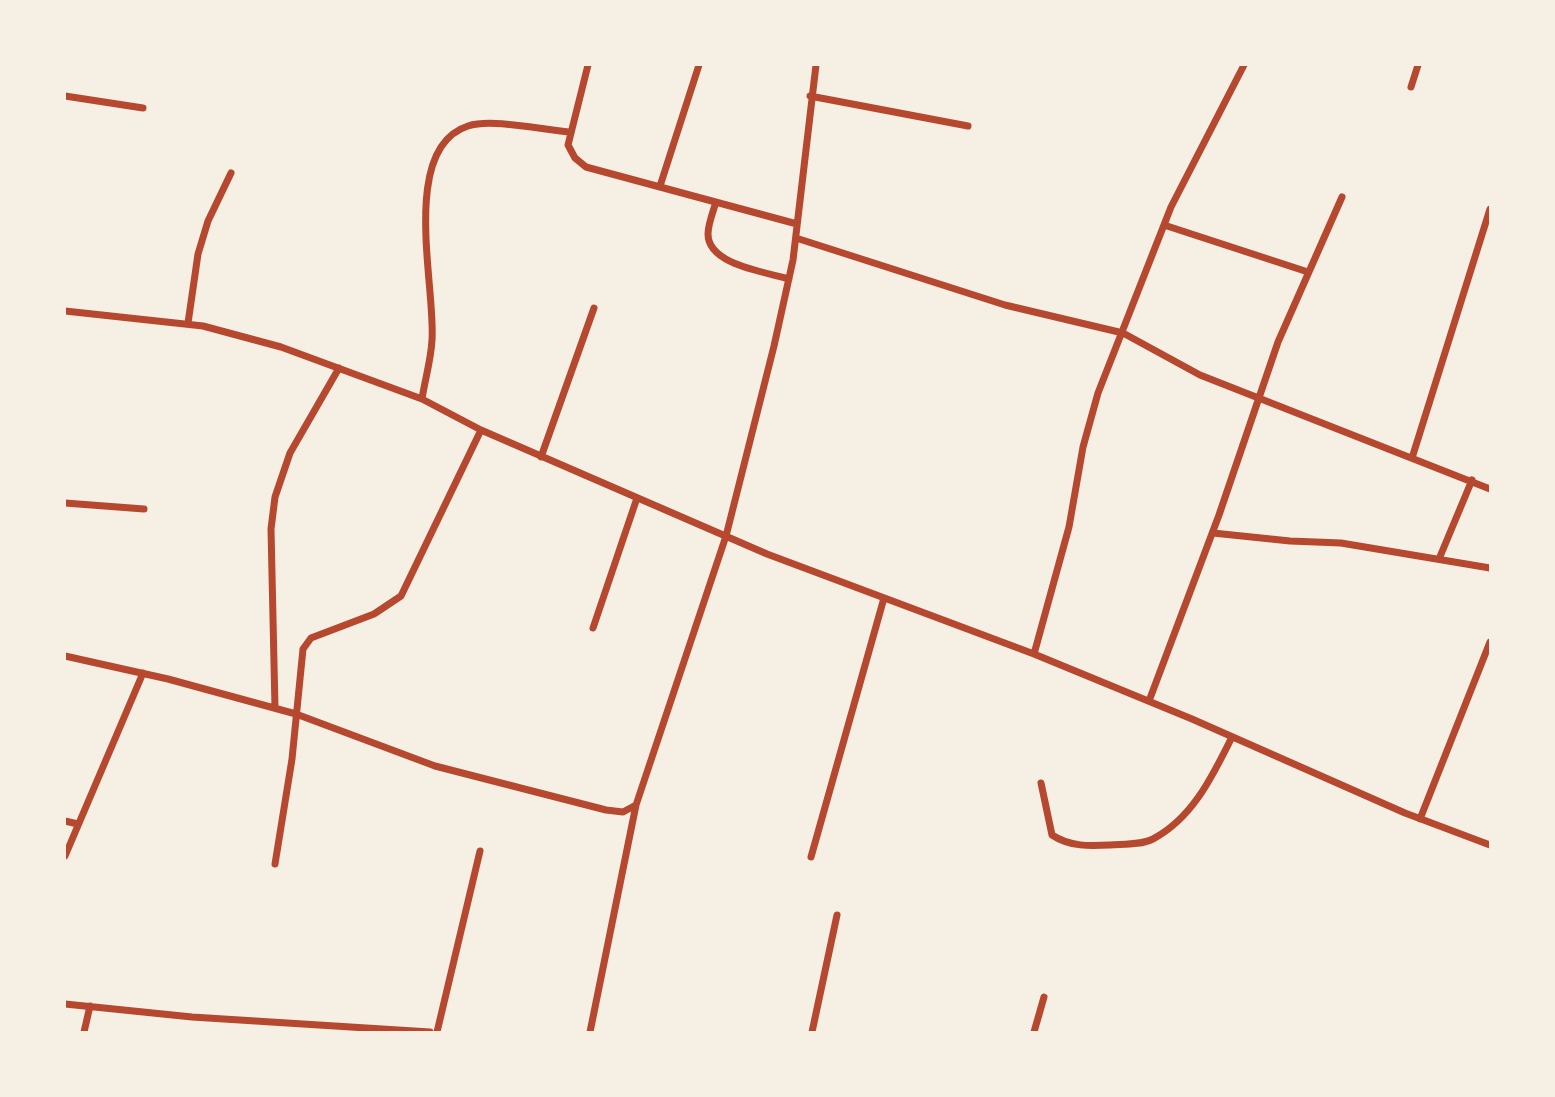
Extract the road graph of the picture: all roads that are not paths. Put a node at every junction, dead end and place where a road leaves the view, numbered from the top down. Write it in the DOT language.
graph roads {
  1 [pos="588,65"];
  2 [pos="699,65"];
  3 [pos="816,65"];
  4 [pos="1244,65"];
  5 [pos="1418,65"];
  6 [pos="1411,87"];
  7 [pos="65,96"];
  8 [pos="810,96"];
  9 [pos="144,108"];
  10 [pos="968,126"];
  11 [pos="569,132"];
  12 [pos="231,173"];
  13 [pos="660,186"];
  14 [pos="1342,197"];
  15 [pos="716,202"];
  16 [pos="1490,209"];
  17 [pos="797,224"];
  18 [pos="1164,225"];
  19 [pos="796,238"];
  20 [pos="1308,272"];
  21 [pos="789,279"];
  22 [pos="594,308"];
  23 [pos="65,311"];
  24 [pos="188,323"];
  25 [pos="1123,333"];
  26 [pos="338,368"];
  27 [pos="422,399"];
  28 [pos="1260,401"];
  29 [pos="481,430"];
  30 [pos="541,457"];
  31 [pos="1412,457"];
  32 [pos="1472,481"];
  33 [pos="1490,489"];
  34 [pos="637,498"];
  35 [pos="65,503"];
  36 [pos="144,509"];
  37 [pos="1213,533"];
  38 [pos="726,536"];
  39 [pos="1438,559"];
  40 [pos="1490,568"];
  41 [pos="884,598"];
  42 [pos="593,628"];
  43 [pos="1490,642"];
  44 [pos="1034,654"];
  45 [pos="65,656"];
  46 [pos="143,673"];
  47 [pos="1149,701"];
  48 [pos="275,708"];
  49 [pos="296,714"];
  50 [pos="1231,737"];
  51 [pos="1041,783"];
  52 [pos="636,805"];
  53 [pos="1420,819"];
  54 [pos="65,821"];
  55 [pos="78,824"];
  56 [pos="1490,845"];
  57 [pos="480,851"];
  58 [pos="65,856"];
  59 [pos="811,857"];
  60 [pos="275,864"];
  61 [pos="837,915"];
  62 [pos="1044,997"];
  63 [pos="65,1004"];
  64 [pos="90,1006"];
  65 [pos="276,1022"];
  66 [pos="387,1031"];
  67 [pos="84,1032"];
  68 [pos="275,1032"];
  69 [pos="430,1032"];
  70 [pos="437,1032"];
  71 [pos="590,1032"];
  72 [pos="812,1032"];
  73 [pos="1034,1032"];
  1 -- 11 [label="street"];
  2 -- 13 [label="street"];
  3 -- 8 [label="street"];
  4 -- 18 [label="street"];
  5 -- 6 [label="street"];
  7 -- 9 [label="street"];
  8 -- 10 [label="street"];
  8 -- 17 [label="street"];
  11 -- 13 [label="street"];
  11 -- 27 [label="street"];
  12 -- 24 [label="street"];
  13 -- 15 [label="street"];
  14 -- 20 [label="street"];
  15 -- 17 [label="street"];
  15 -- 21 [label="street"];
  16 -- 31 [label="street"];
  17 -- 19 [label="street"];
  18 -- 20 [label="street"];
  18 -- 25 [label="street"];
  19 -- 21 [label="street"];
  19 -- 25 [label="street"];
  20 -- 28 [label="street"];
  21 -- 38 [label="street"];
  22 -- 30 [label="street"];
  23 -- 24 [label="street"];
  24 -- 26 [label="street"];
  25 -- 28 [label="street"];
  25 -- 44 [label="street"];
  26 -- 27 [label="street"];
  26 -- 48 [label="street"];
  27 -- 29 [label="street"];
  28 -- 31 [label="street"];
  28 -- 37 [label="street"];
  29 -- 30 [label="street"];
  29 -- 49 [label="street"];
  30 -- 34 [label="street"];
  31 -- 32 [label="street"];
  32 -- 33 [label="street"];
  32 -- 39 [label="street"];
  34 -- 38 [label="street"];
  34 -- 42 [label="street"];
  35 -- 36 [label="street"];
  37 -- 39 [label="street"];
  37 -- 47 [label="street"];
  38 -- 41 [label="street"];
  38 -- 52 [label="street"];
  39 -- 40 [label="street"];
  41 -- 44 [label="street"];
  41 -- 59 [label="street"];
  43 -- 53 [label="street"];
  44 -- 47 [label="street"];
  45 -- 46 [label="street"];
  46 -- 48 [label="street"];
  46 -- 55 [label="street"];
  47 -- 50 [label="street"];
  48 -- 49 [label="street"];
  49 -- 52 [label="street"];
  49 -- 60 [label="street"];
  50 -- 51 [label="street"];
  50 -- 53 [label="street"];
  52 -- 71 [label="street"];
  53 -- 56 [label="street"];
  54 -- 55 [label="street"];
  55 -- 58 [label="street"];
  57 -- 70 [label="street"];
  61 -- 72 [label="street"];
  62 -- 73 [label="street"];
  63 -- 64 [label="street"];
  64 -- 65 [label="street"];
  64 -- 67 [label="street"];
  65 -- 66 [label="street"];
  65 -- 68 [label="street"];
  66 -- 69 [label="street"];
}
